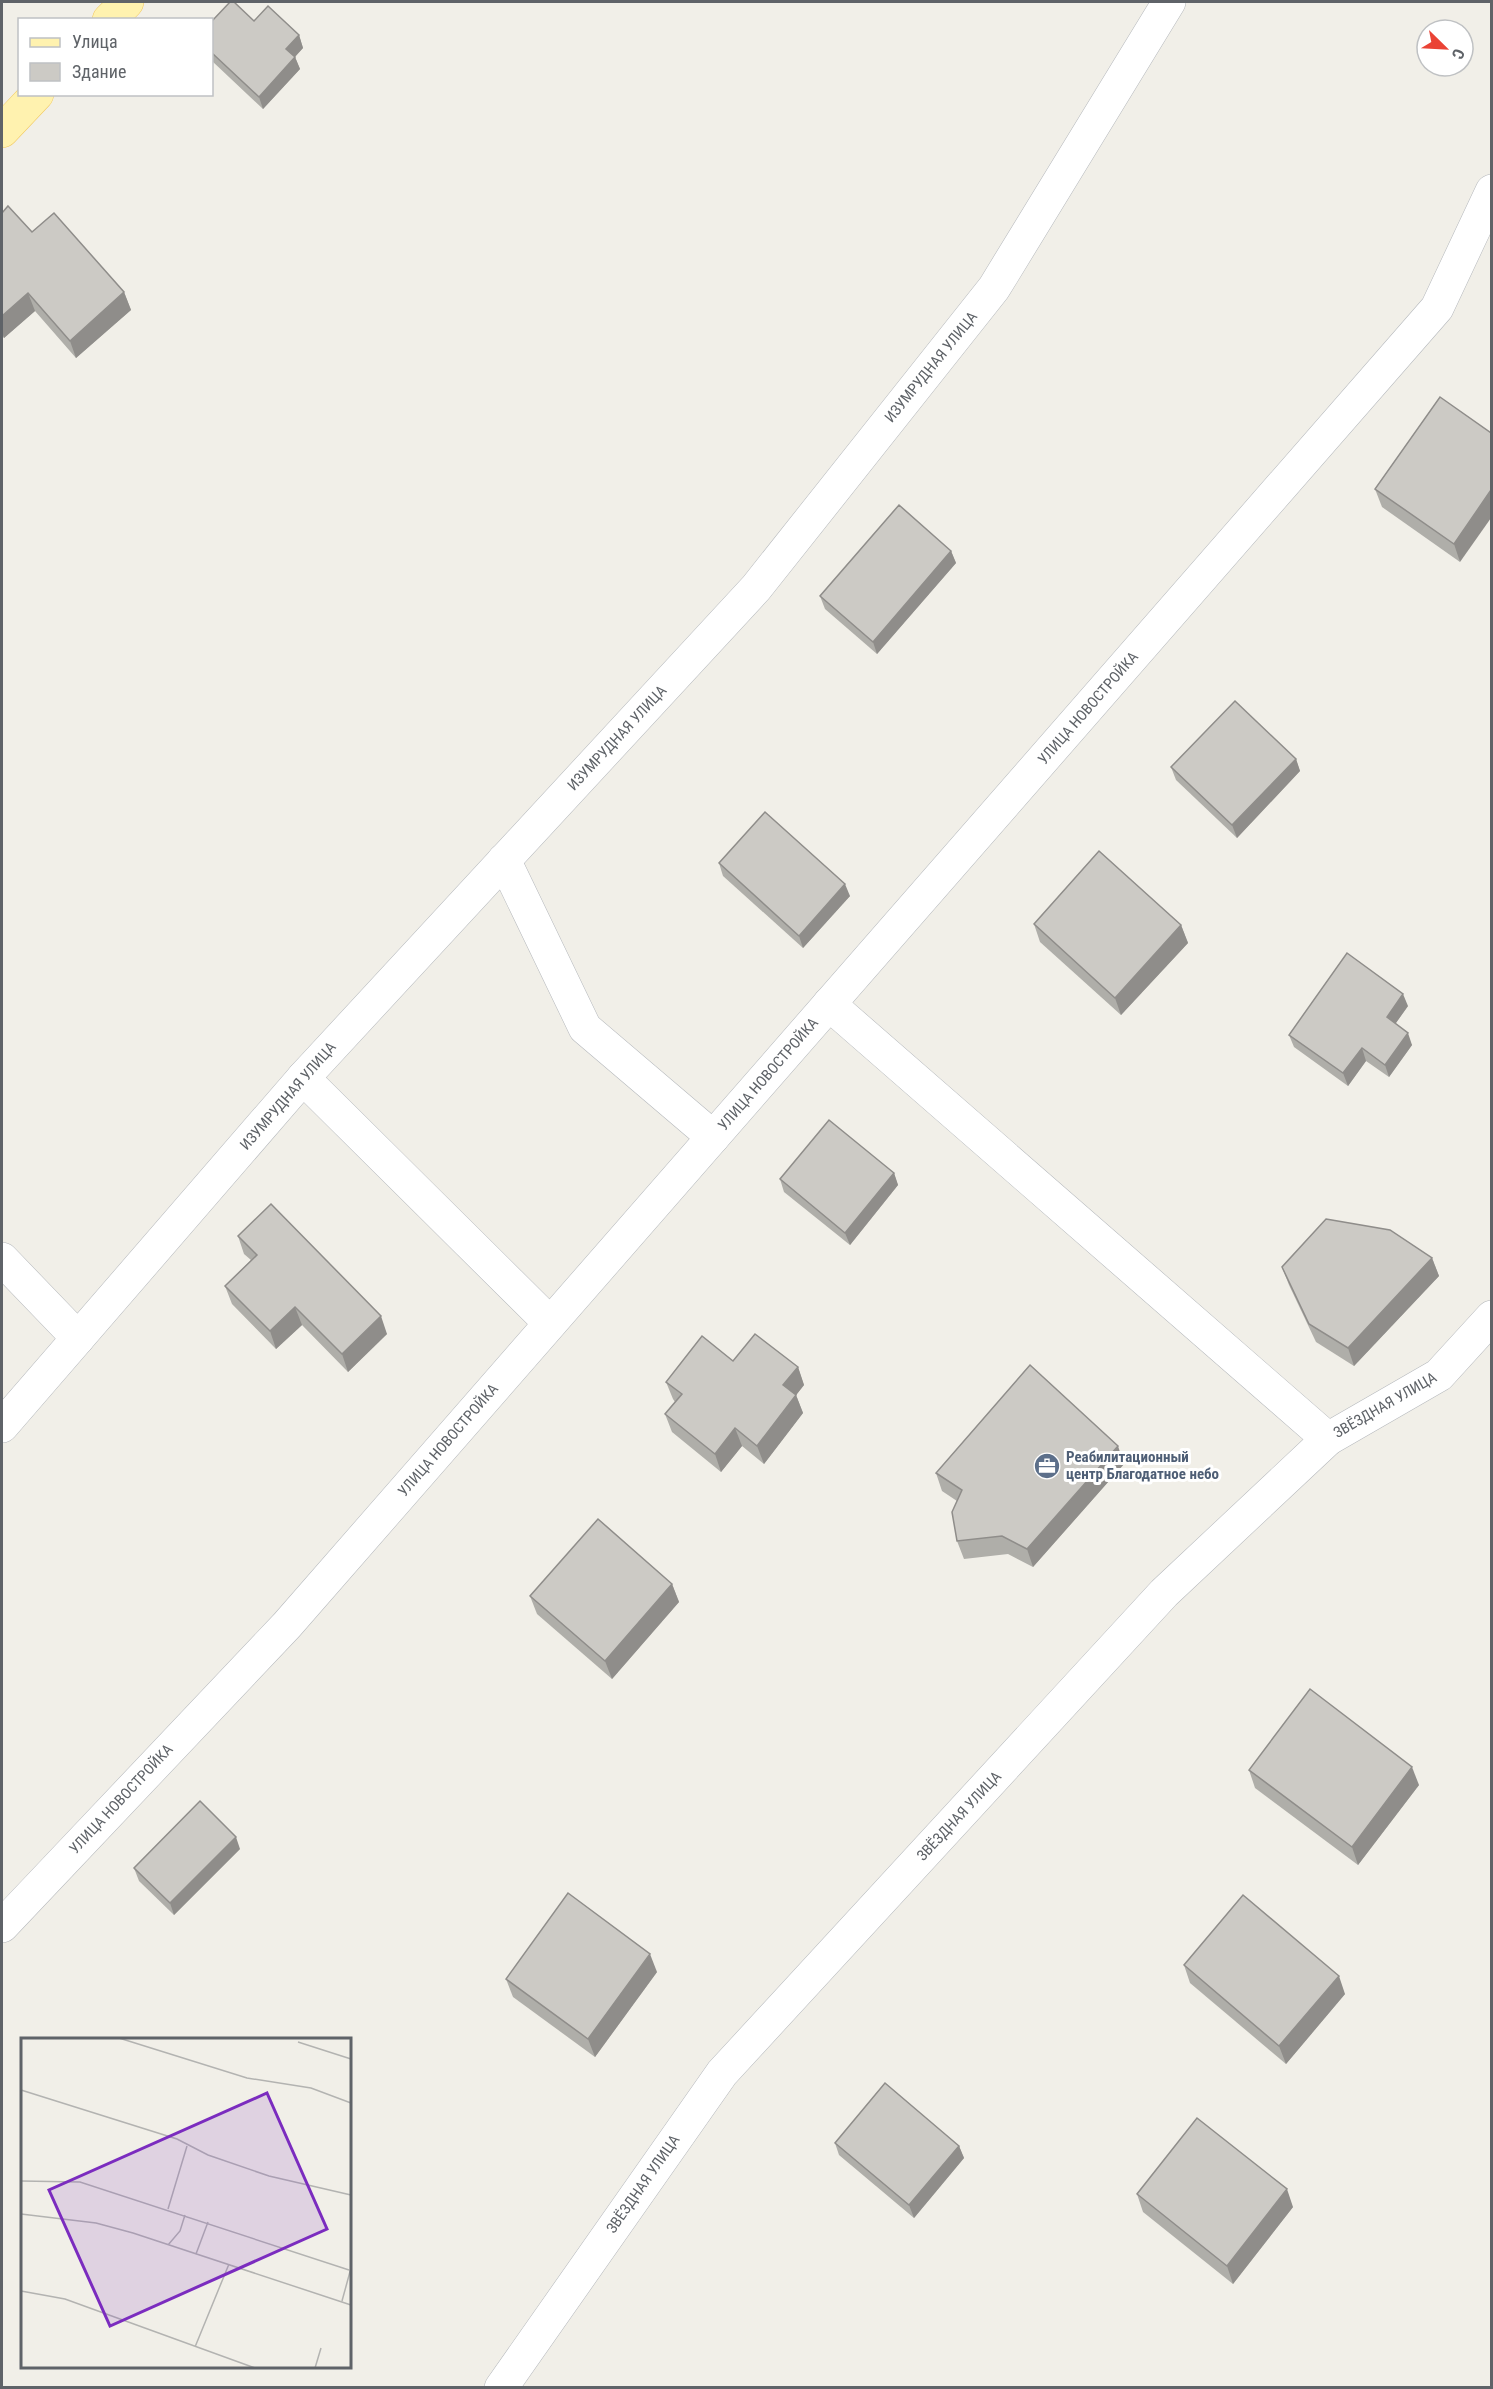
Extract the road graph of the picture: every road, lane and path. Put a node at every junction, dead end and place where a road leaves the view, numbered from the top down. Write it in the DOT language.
graph roads {
  1 [pos="127,2"];
  2 [pos="1169,2"];
  3 [pos="111,18"];
  4 [pos="35,96"];
  5 [pos="2,131"];
  6 [pos="1491,191"];
  7 [pos="504,860"];
  8 [pos="830,1004"];
  9 [pos="303,1078"];
  10 [pos="713,1137"];
  11 [pos="2,1259"];
  12 [pos="1491,1317"];
  13 [pos="550,1323"];
  14 [pos="78,1338"];
  15 [pos="2,1426"];
  16 [pos="1328,1439"];
  17 [pos="2,1926"];
  18 [pos="501,2388"];
  1 -- 3 [label="main road"];
  2 -- 7 [label="street, ИЗУМРУДНАЯ УЛИЦА"];
  4 -- 5 [label="main road"];
  6 -- 8 [label="street, УЛИЦА НОВОСТРОЙКА"];
  7 -- 9 [label="street, ИЗУМРУДНАЯ УЛИЦА"];
  7 -- 10 [label="street"];
  8 -- 10 [label="street, УЛИЦА НОВОСТРОЙКА"];
  8 -- 16 [label="street"];
  9 -- 13 [label="street"];
  9 -- 14 [label="street, ИЗУМРУДНАЯ УЛИЦА"];
  10 -- 13 [label="street, УЛИЦА НОВОСТРОЙКА"];
  11 -- 14 [label="street"];
  12 -- 16 [label="street, ЗВЁЗДНАЯ УЛИЦА"];
  13 -- 17 [label="street, УЛИЦА НОВОСТРОЙКА"];
  14 -- 15 [label="street, ИЗУМРУДНАЯ УЛИЦА"];
  16 -- 18 [label="street, ЗВЁЗДНАЯ УЛИЦА"];
}
